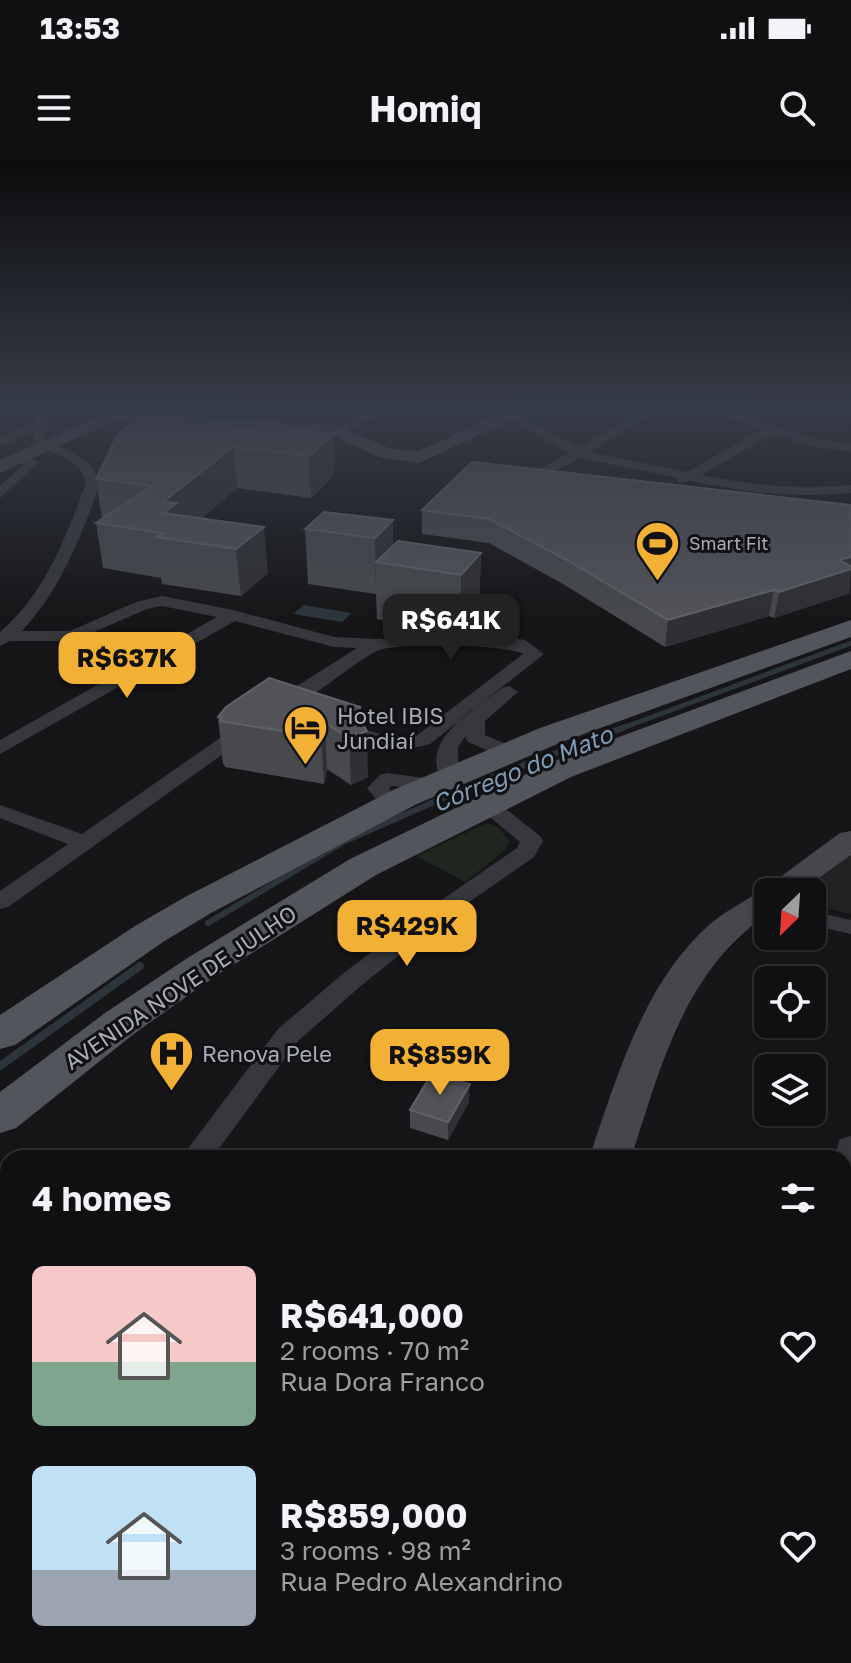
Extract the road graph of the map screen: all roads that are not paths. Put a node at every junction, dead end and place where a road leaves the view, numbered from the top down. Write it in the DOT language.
graph roads {
  1 [pos="18,476"];
  2 [pos="91,476"];
  3 [pos="685,476"];
  4 [pos="689,477"];
  5 [pos="851,489"];
  6 [pos="663,491"];
  7 [pos="0,494"];
  8 [pos="233,615"];
  9 [pos="851,628"];
  10 [pos="8,634"];
  11 [pos="780,635"];
  12 [pos="376,644"];
  13 [pos="535,654"];
  14 [pos="851,659"];
  15 [pos="729,672"];
  16 [pos="271,711"];
  17 [pos="475,721"];
  18 [pos="0,748"];
  19 [pos="508,752"];
  20 [pos="441,781"];
  21 [pos="488,806"];
  22 [pos="0,811"];
  23 [pos="851,840"];
  24 [pos="87,843"];
  25 [pos="799,878"];
  26 [pos="0,902"];
  27 [pos="198,905"];
  28 [pos="754,911"];
  29 [pos="826,921"];
  30 [pos="851,927"];
  31 [pos="240,940"];
  32 [pos="0,1035"];
  33 [pos="0,1116"];
  34 [pos="202,1150"];
  35 [pos="613,1150"];
  1 -- 7 [label="street"];
  2 -- 10 [label="street"];
  3 -- 4 [label="street"];
  4 -- 5 [label="street"];
  4 -- 6 [label="street"];
  8 -- 10 [label="street"];
  8 -- 12 [label="street"];
  8 -- 18 [label="street"];
  9 -- 15 [label="main road"];
  11 -- 15 [label="main road"];
  12 -- 13 [label="street"];
  12 -- 16 [label="street"];
  13 -- 16 [label="street"];
  13 -- 17 [label="street"];
  14 -- 21 [label="main road, AVENIDA NOVE DE JULHO"];
  15 -- 19 [label="main road"];
  16 -- 24 [label="street"];
  17 -- 19 [label="street"];
  17 -- 20 [label="street"];
  19 -- 20 [label="main road"];
  20 -- 27 [label="main road"];
  21 -- 31 [label="main road, AVENIDA NOVE DE JULHO"];
  21 -- 34 [label="street"];
  22 -- 24 [label="street"];
  23 -- 25 [label="street"];
  24 -- 26 [label="street"];
  27 -- 31 [label="main road"];
  27 -- 32 [label="main road"];
  28 -- 35 [label="street"];
  29 -- 30 [label="street"];
  31 -- 33 [label="main road, AVENIDA NOVE DE JULHO"];
}
